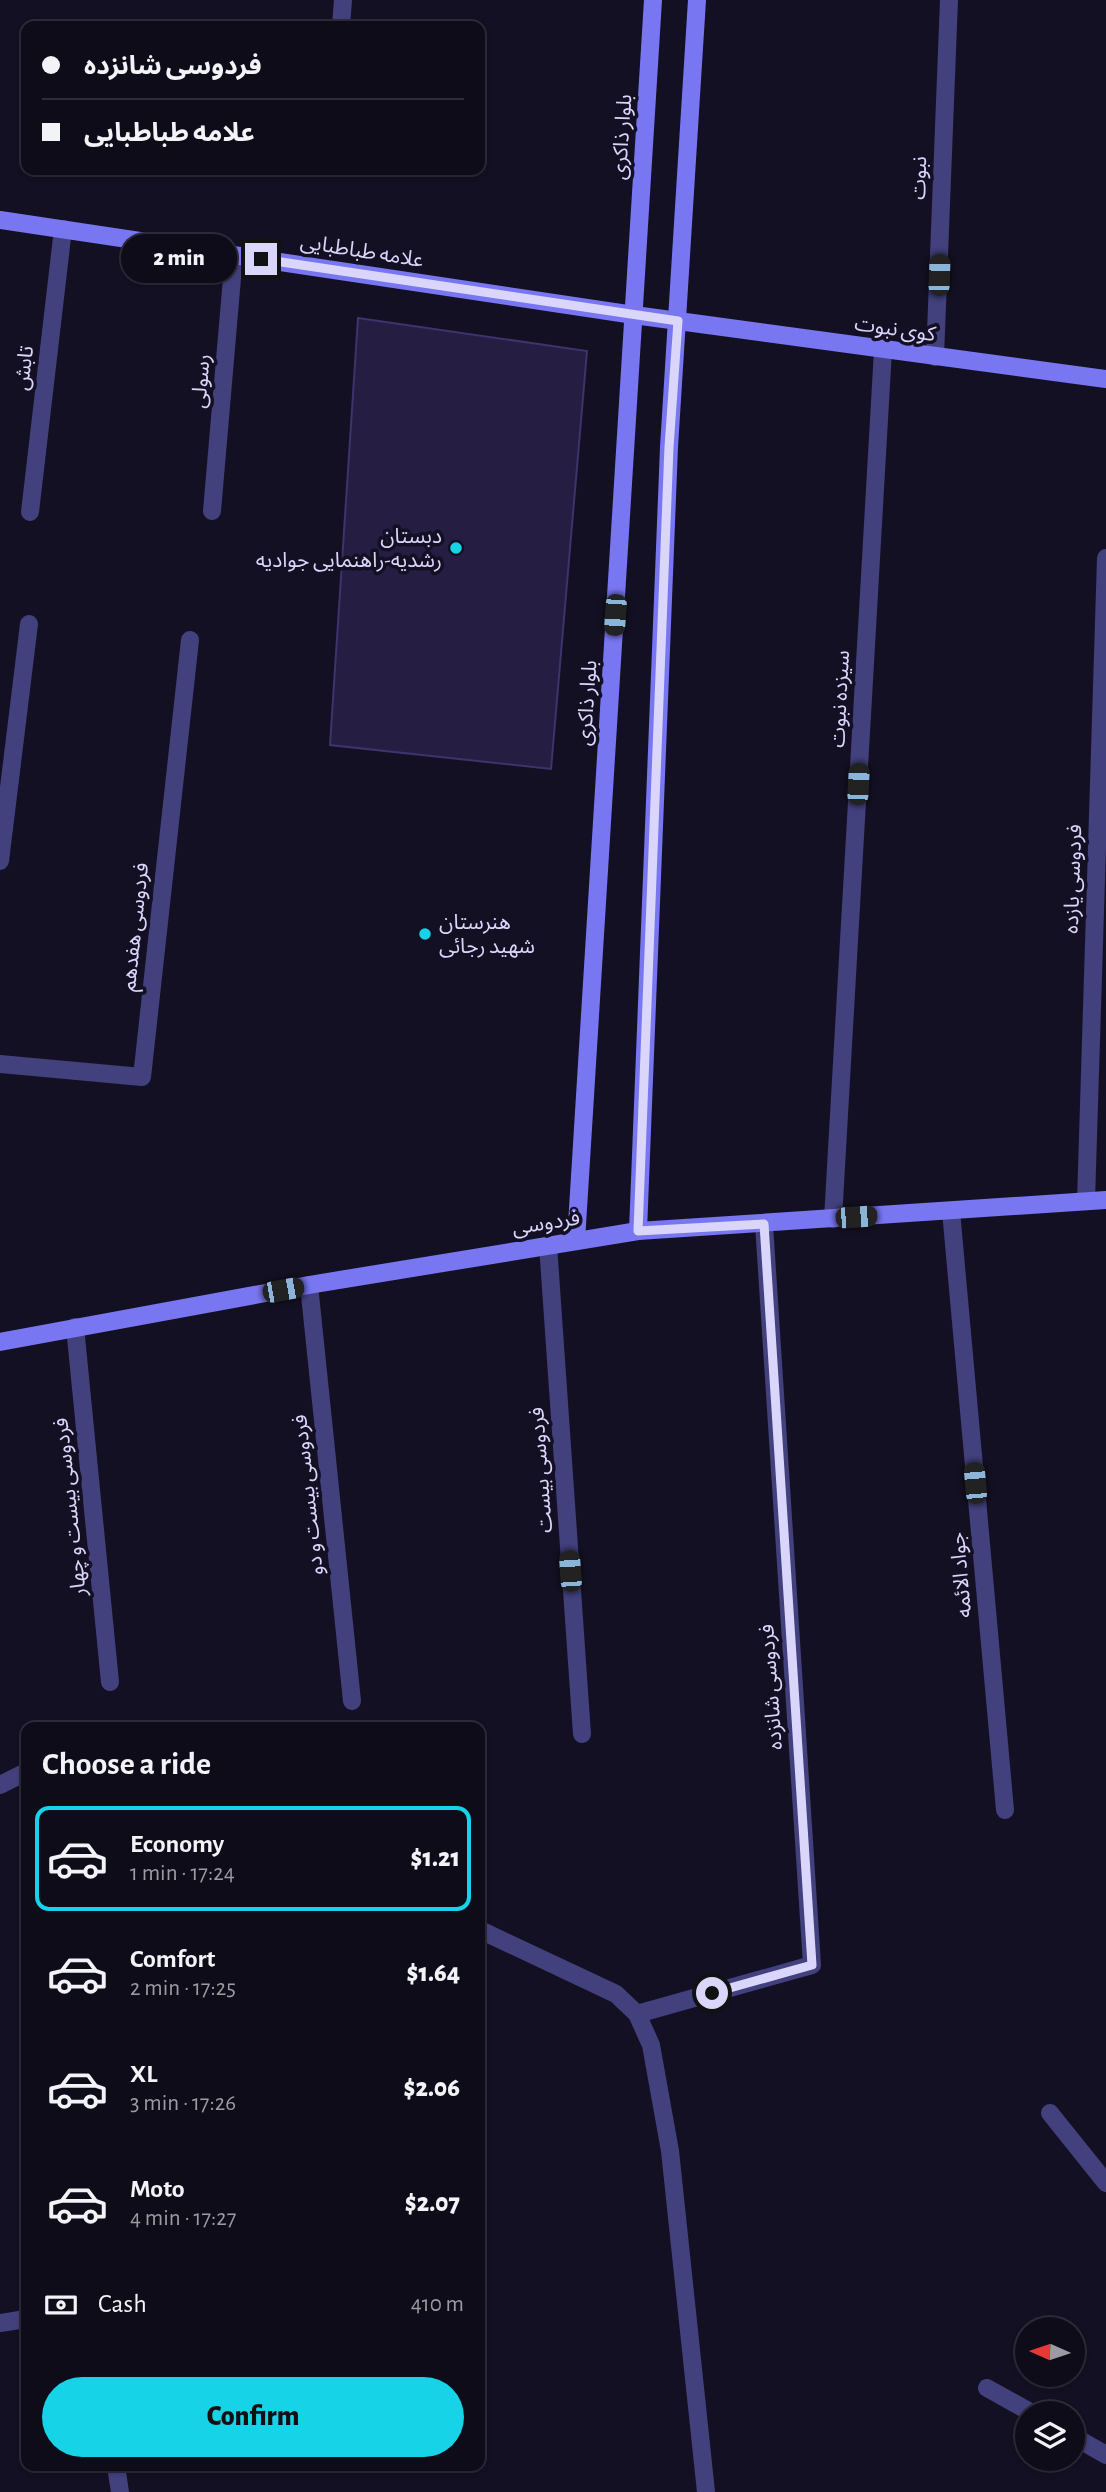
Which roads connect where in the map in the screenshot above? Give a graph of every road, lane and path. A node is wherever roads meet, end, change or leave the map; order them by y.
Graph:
1 (343, 0) edge
2 (653, 0) edge
3 (697, 0) edge
4 (949, 0) edge
5 (341, 21) edge
6 (0, 220) edge
7 (63, 229) junction
8 (234, 255) junction
9 (634, 315) junction
10 (678, 321) junction
11 (883, 350) junction
12 (935, 357) junction
13 (1106, 379) edge
14 (212, 511) dead end
15 (30, 512) dead end
16 (1106, 558) edge
17 (29, 624) dead end
18 (190, 640) dead end
19 (7, 738) edge
20 (0, 861) edge
21 (0, 1064) edge
22 (1106, 1200) edge
23 (1086, 1201) junction
24 (951, 1211) junction
25 (832, 1219) junction
26 (764, 1224) junction
27 (638, 1231) junction
28 (576, 1241) junction
29 (548, 1245) junction
30 (309, 1285) junction
31 (75, 1327) junction
32 (5, 1339) edge
33 (110, 1682) dead end
34 (352, 1701) dead end
35 (582, 1734) dead end
36 (21, 1775) edge
37 (0, 1786) edge
38 (1005, 1810) dead end
39 (485, 1932) edge
40 (637, 2014) junction
41 (1049, 2113) dead end
42 (1106, 2183) edge
43 (21, 2320) edge
44 (0, 2323) edge
45 (988, 2388) dead end
46 (1015, 2403) edge
47 (1085, 2443) edge
48 (1106, 2455) edge
49 (117, 2471) edge
50 (120, 2492) edge
51 (706, 2492) edge

1 - 5 street
2 - 9 street, بلوار ذاکری
3 - 10 street
4 - 12 street, نبوت
6 - 7 street, علامه طباطبایی
7 - 8 street, علامه طباطبایی
7 - 15 street, تابش
8 - 9 street, علامه طباطبایی
8 - 14 street, رسولی
9 - 10 street, علامه طباطبایی
9 - 28 street, بلوار ذاکری
10 - 11 street, کوی نبوت
10 - 27 street
11 - 12 street, کوی نبوت
11 - 25 street, سیزده نبوت
12 - 13 street, کوی نبوت
16 - 23 street, فردوسی یازده
17 - 19 street
18 - 21 street, فردوسی هفدهم
19 - 20 street
22 - 23 street, فردوسی
23 - 24 street, فردوسی
24 - 25 street, فردوسی
24 - 38 street, جواد الائمه
25 - 26 street, فردوسی
26 - 27 street, فردوسی
26 - 40 street, فردوسی شانزده
27 - 28 street, فردوسی
28 - 29 street, فردوسی
29 - 30 street, فردوسی
29 - 35 street, فردوسی بیست
30 - 31 street, فردوسی
30 - 34 street, فردوسی بیست و دو
31 - 32 street, فردوسی
31 - 33 street, فردوسی بیست و چهار
36 - 37 street
39 - 40 street
40 - 51 street
41 - 42 street
43 - 44 street
45 - 46 street
47 - 48 street
49 - 50 street

